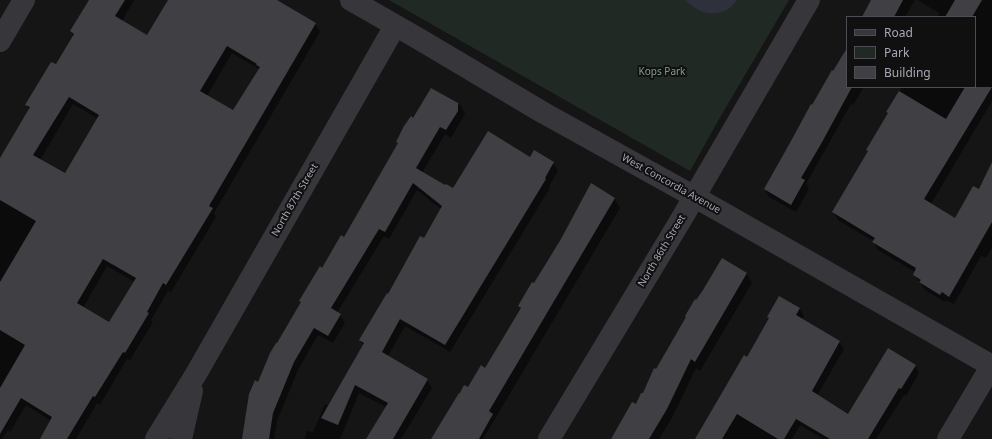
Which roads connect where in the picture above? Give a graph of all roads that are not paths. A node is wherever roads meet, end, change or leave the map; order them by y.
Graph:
1 (24, 0) edge
2 (351, 0) edge
3 (809, 0) edge
4 (395, 26) junction
5 (0, 41) edge
6 (694, 197) junction
7 (992, 366) edge
8 (196, 374) junction
9 (156, 439) edge
10 (181, 439) edge
11 (548, 439) edge
12 (948, 439) edge

1 - 5 street
2 - 4 street, West Concordia Avenue
3 - 6 street, North 86th Street
4 - 6 street, West Concordia Avenue
4 - 8 street, North 87th Street
6 - 7 street, West Concordia Avenue
6 - 11 street, North 86th Street
7 - 12 street
8 - 9 street, North 87th Street
8 - 10 street, North 87th Street

